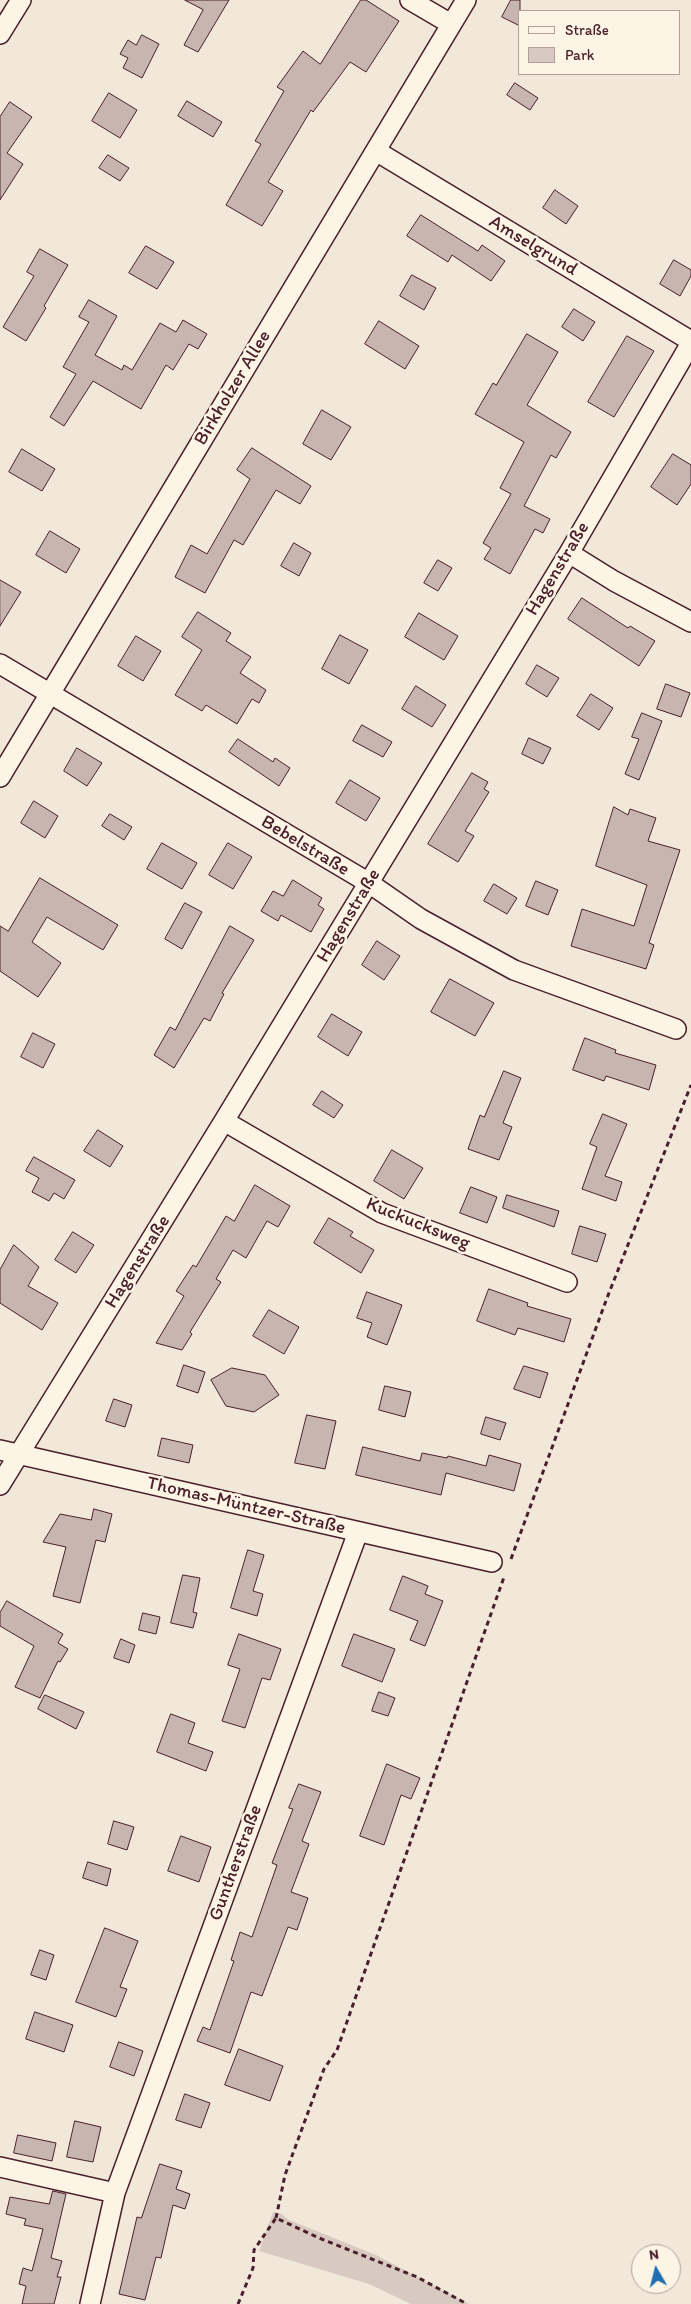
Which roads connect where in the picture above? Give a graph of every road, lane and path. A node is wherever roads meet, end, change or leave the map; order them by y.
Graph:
1 (20, 0) edge
2 (410, 0) edge
3 (466, 0) edge
4 (452, 24) junction
5 (0, 34) edge
6 (376, 151) junction
7 (691, 342) edge
8 (569, 553) junction
9 (691, 622) edge
10 (0, 664) edge
11 (50, 694) junction
12 (0, 777) edge
13 (369, 883) junction
14 (676, 1029) dead end
15 (691, 1085) edge
16 (224, 1121) junction
17 (567, 1282) dead end
18 (0, 1450) edge
19 (19, 1454) junction
20 (0, 1485) edge
21 (358, 1532) junction
22 (502, 1567) junction
23 (0, 2167) edge
24 (115, 2193) junction
25 (276, 2218) junction
26 (90, 2304) edge
27 (238, 2304) edge
28 (467, 2304) edge

1 - 5 street
2 - 4 street
3 - 4 street, Birkholzer Allee
4 - 6 street, Birkholzer Allee
6 - 7 street, Amselgrund
6 - 11 street, Birkholzer Allee
7 - 8 street, Hagenstraße
8 - 9 street
8 - 13 street, Hagenstraße
10 - 11 street, Bebelstraße
11 - 12 street, Birkholzer Allee
11 - 13 street, Bebelstraße
13 - 14 street, Bebelstraße
13 - 16 street, Hagenstraße
15 - 22 path
16 - 17 street, Kuckucksweg
16 - 19 street, Hagenstraße
18 - 19 street, Thomas-Müntzer-Straße
19 - 20 street, Hagenstraße
19 - 21 street, Thomas-Müntzer-Straße
21 - 22 street, Thomas-Müntzer-Straße
21 - 24 street, Guntherstraße
22 - 25 path
23 - 24 street
24 - 26 street, Guntherstraße
25 - 27 path
25 - 28 path

